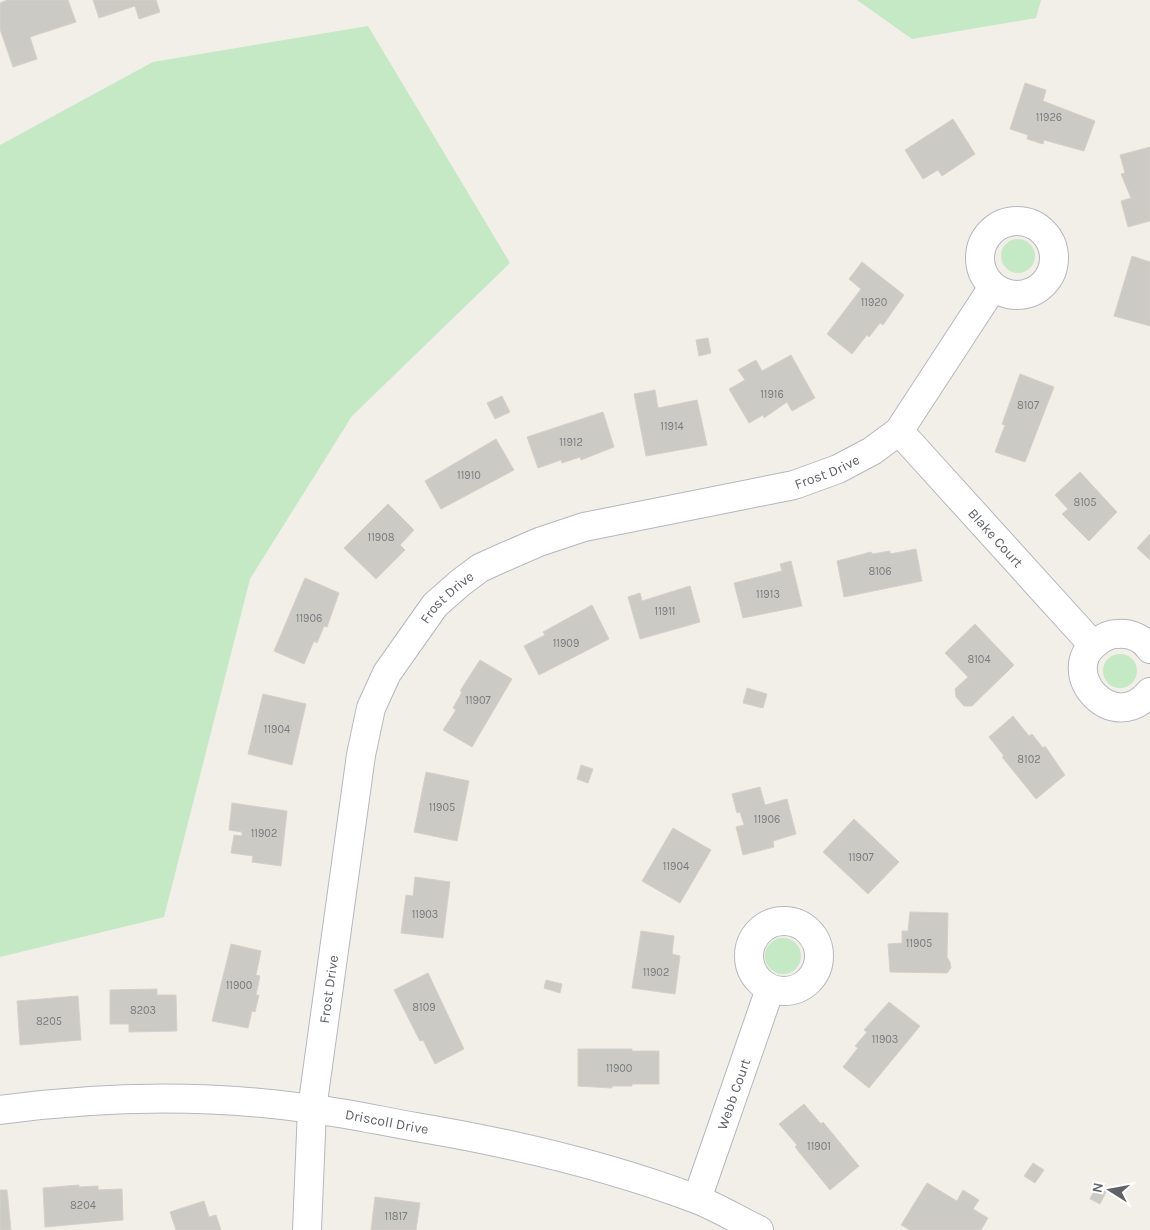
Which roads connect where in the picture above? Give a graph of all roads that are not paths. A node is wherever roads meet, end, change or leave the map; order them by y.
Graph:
1 (993, 286) dead end
2 (899, 431) junction
3 (1092, 645) junction
4 (1150, 649) edge
5 (1150, 692) edge
6 (770, 989) dead end
7 (312, 1108) junction
8 (0, 1110) edge
9 (698, 1199) junction
10 (307, 1230) edge
11 (759, 1230) edge

1 - 2 street, Frost Drive
2 - 3 street, Blake Court
2 - 7 street, Frost Drive
3 - 4 street
3 - 5 street
6 - 9 street, Webb Court
7 - 8 street, Driscoll Drive
7 - 9 street, Driscoll Drive
7 - 10 street, Frost Drive
9 - 11 street, Driscoll Drive

